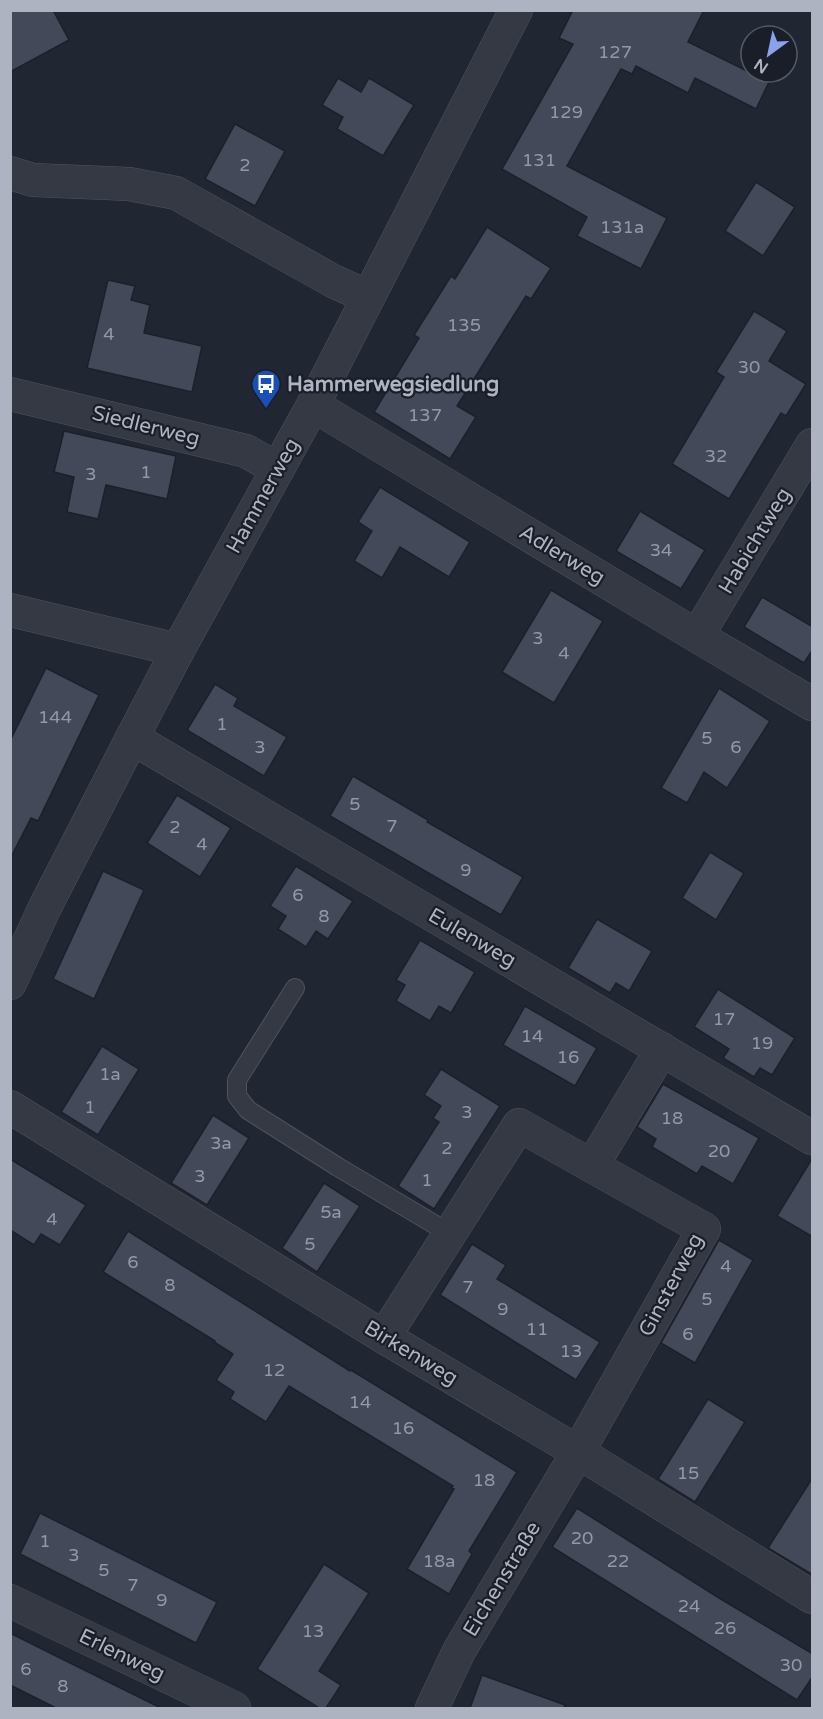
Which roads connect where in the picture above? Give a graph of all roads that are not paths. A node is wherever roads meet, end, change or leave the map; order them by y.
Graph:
1 (516, 10) edge
2 (10, 173) edge
3 (368, 297) junction
4 (10, 394) edge
5 (313, 405) junction
6 (813, 445) edge
7 (278, 469) junction
8 (10, 610) edge
9 (697, 636) junction
10 (178, 650) junction
11 (813, 704) edge
12 (132, 738) junction
13 (10, 983) edge
14 (295, 988) dead end
15 (662, 1048) junction
16 (10, 1107) edge
17 (813, 1138) edge
18 (592, 1166) junction
19 (449, 1233) junction
20 (384, 1337) junction
21 (578, 1452) junction
22 (813, 1597) edge
23 (10, 1601) edge
24 (234, 1708) edge
25 (432, 1708) edge

1 - 3 street, Hammerweg
2 - 3 street
3 - 5 street, Hammerweg
4 - 7 street, Siedlerweg
5 - 7 street, Hammerweg
5 - 9 street, Adlerweg
6 - 9 street, Habichtweg
7 - 10 street, Hammerweg
8 - 10 street
9 - 11 street, Adlerweg
10 - 12 street, Hammerweg
12 - 13 street, Hammerweg
12 - 15 street, Eulenweg
14 - 19 lane
15 - 17 street, Eulenweg
15 - 18 street
16 - 20 street, Birkenweg
18 - 19 street, Ginsterweg
18 - 21 street, Ginsterweg
19 - 20 street, Ginsterweg
20 - 21 street, Birkenweg
21 - 22 street, Birkenweg
21 - 25 street, Eichenstraße
23 - 24 street, Erlenweg

